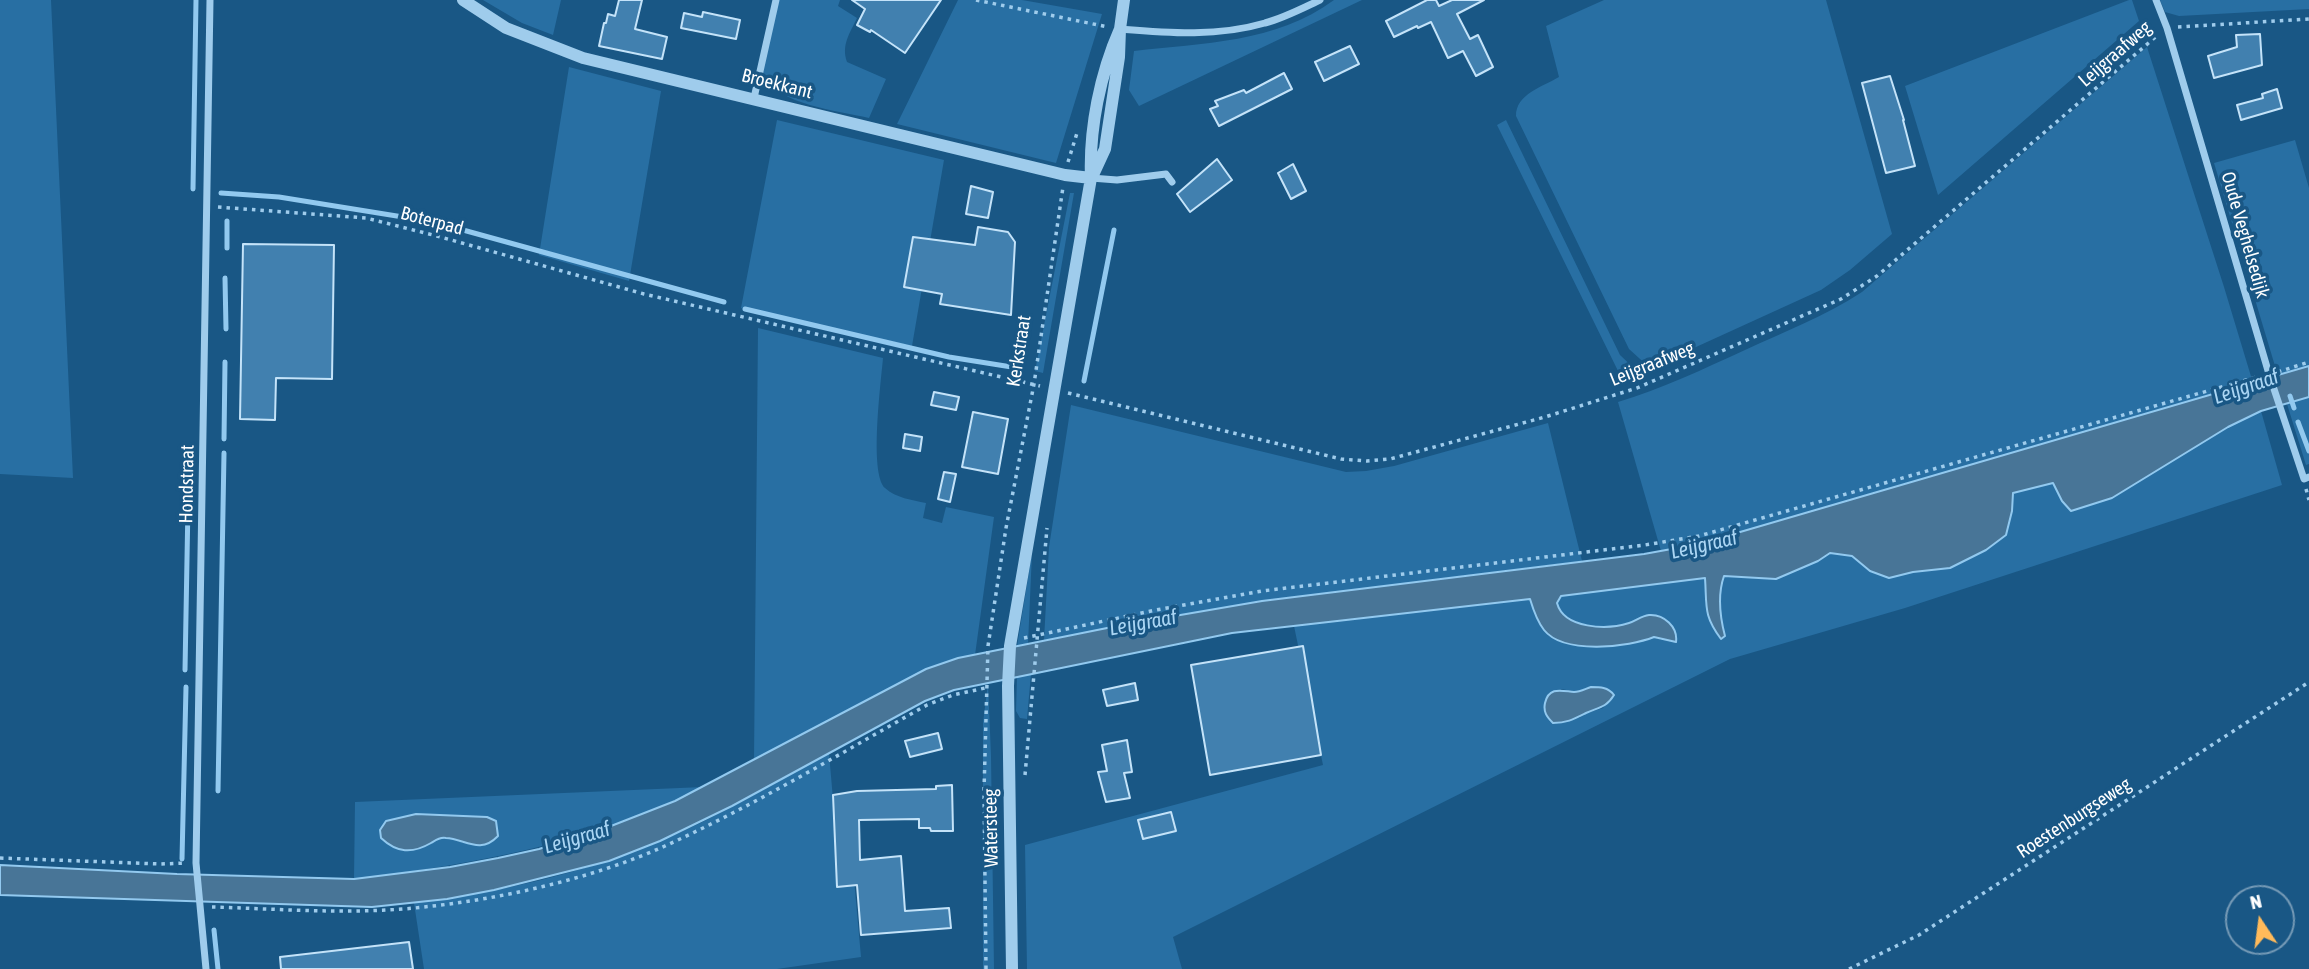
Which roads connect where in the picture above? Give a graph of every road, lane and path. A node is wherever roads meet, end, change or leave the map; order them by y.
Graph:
1 (210, 0) edge
2 (463, 0) edge
3 (776, 0) edge
4 (976, 0) edge
5 (1124, 0) edge
6 (1321, 0) edge
7 (2156, 0) edge
8 (2309, 19) edge
9 (2167, 28) junction
10 (1120, 29) junction
11 (754, 98) junction
12 (1077, 133) dead end
13 (1065, 175) junction
14 (1091, 178) junction
15 (1172, 182) dead end
16 (208, 206) junction
17 (2309, 362) edge
18 (2269, 374) junction
19 (1071, 383) dead end
20 (1034, 384) junction
21 (1055, 390) junction
22 (1070, 393) junction
23 (2306, 478) edge
24 (1047, 520) dead end
25 (1038, 637) junction
26 (1011, 643) junction
27 (988, 646) junction
28 (1035, 679) dead end
29 (2309, 682) edge
30 (985, 688) junction
31 (0, 858) edge
32 (196, 867) junction
33 (200, 907) junction
34 (206, 969) edge
35 (986, 969) edge
36 (1012, 969) edge
37 (1849, 969) edge

1 - 16 street, Hondstraat
2 - 11 street, Broekkant
3 - 11 street
4 - 10 path
5 - 10 street
6 - 10 street
7 - 9 street, Oude Veghelsedijk
8 - 9 path
9 - 18 street, Oude Veghelsedijk
9 - 22 path, Leijgraafweg
10 - 14 street
11 - 13 street, Broekkant
12 - 13 path, Kerkstraat
13 - 14 street, Broekkant
13 - 20 path, Kerkstraat
14 - 15 street
14 - 21 street
16 - 20 path, Boterpad
16 - 32 street, Hondstraat
17 - 18 path
18 - 23 street, Oude Veghelsedijk
18 - 25 path
19 - 22 path
20 - 21 path, Leijgraafweg
20 - 27 path, Kerkstraat
21 - 22 path, Leijgraafweg
21 - 26 street
24 - 25 path
25 - 26 path
25 - 28 path
26 - 27 path
26 - 36 street, Watersteeg
27 - 30 path, Kerkstraat
29 - 37 path, Roestenburgseweg
30 - 33 path
30 - 35 path, Watersteeg
31 - 32 path
32 - 33 street, Hondstraat
33 - 34 street, Hondstraat

